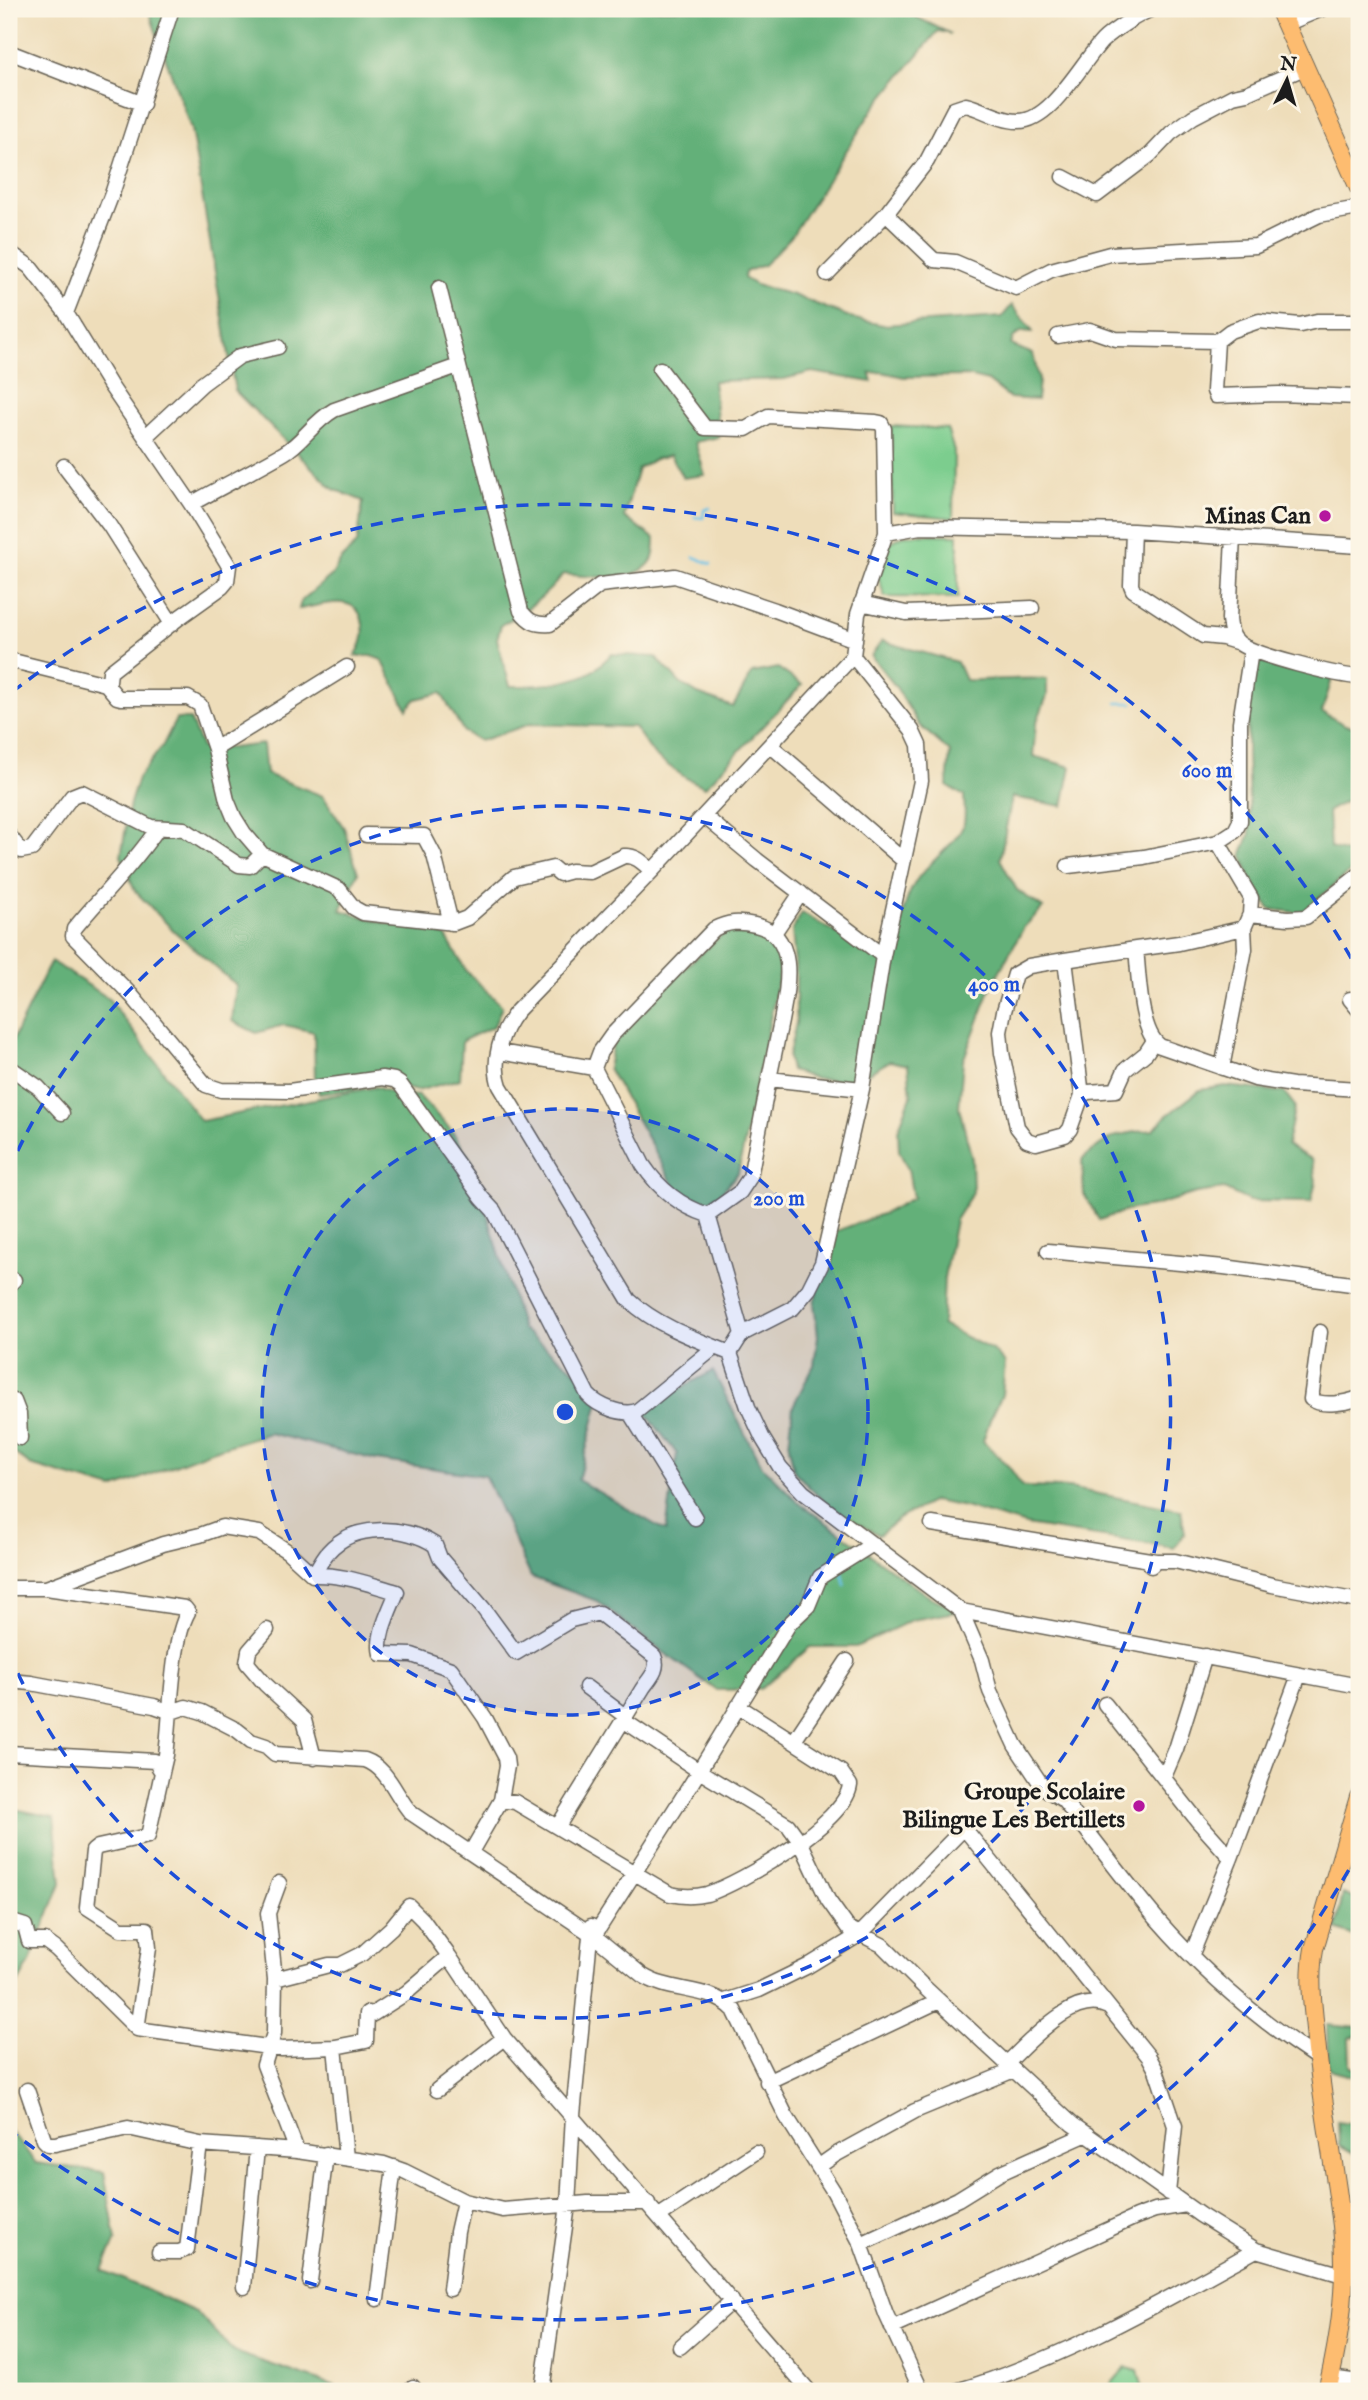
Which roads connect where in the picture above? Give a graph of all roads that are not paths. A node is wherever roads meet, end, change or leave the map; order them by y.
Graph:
1 (172, 9) edge
2 (1153, 9) edge
3 (1322, 9) edge
4 (1282, 17) edge
5 (9, 52) edge
6 (1304, 68) junction
7 (143, 104) junction
8 (1063, 177) dead end
9 (1359, 188) edge
10 (1359, 208) edge
11 (886, 214) junction
12 (9, 252) edge
13 (827, 274) dead end
14 (439, 288) dead end
15 (65, 313) junction
16 (1359, 321) edge
17 (1058, 336) dead end
18 (1217, 341) junction
19 (278, 347) dead end
20 (458, 366) junction
21 (660, 369) dead end
22 (1359, 397) edge
23 (145, 437) junction
24 (64, 466) dead end
25 (191, 504) junction
26 (1133, 531) junction
27 (886, 533) junction
28 (1233, 537) junction
29 (1359, 546) edge
30 (862, 603) junction
31 (1032, 608) dead end
32 (172, 624) junction
33 (855, 640) junction
34 (1236, 642) junction
35 (1251, 651) junction
36 (853, 656) junction
37 (9, 660) edge
38 (347, 667) dead end
39 (1359, 677) edge
40 (106, 684) junction
41 (770, 745) junction
42 (215, 748) junction
43 (704, 816) junction
44 (158, 828) junction
45 (9, 835) edge
46 (366, 835) dead end
47 (1218, 842) junction
48 (262, 854) junction
49 (903, 860) junction
50 (1068, 866) dead end
51 (652, 871) junction
52 (1359, 875) edge
53 (801, 893) junction
54 (1250, 914) junction
55 (451, 923) junction
56 (1244, 929) junction
57 (774, 933) junction
58 (1136, 949) junction
59 (883, 956) junction
60 (1065, 960) junction
61 (1154, 1041) junction
62 (499, 1052) junction
63 (9, 1067) edge
64 (594, 1068) junction
65 (1222, 1068) junction
66 (769, 1079) junction
67 (1359, 1088) edge
68 (862, 1089) junction
69 (1082, 1095) junction
70 (62, 1113) dead end
71 (708, 1215) junction
72 (1048, 1251) dead end
73 (1359, 1285) edge
74 (1320, 1332) dead end
75 (741, 1334) junction
76 (715, 1347) junction
77 (730, 1353) junction
78 (1359, 1398) edge
79 (9, 1400) edge
80 (630, 1413) junction
81 (20, 1438) dead end
82 (695, 1518) dead end
83 (932, 1524) dead end
84 (873, 1544) junction
85 (313, 1575) junction
86 (9, 1588) edge
87 (46, 1588) junction
88 (1359, 1601) edge
89 (961, 1611) junction
90 (267, 1630) dead end
91 (1205, 1656) junction
92 (847, 1661) dead end
93 (1299, 1675) junction
94 (9, 1681) edge
95 (1359, 1686) edge
96 (586, 1687) dead end
97 (1105, 1704) dead end
98 (738, 1706) junction
99 (172, 1712) junction
100 (624, 1718) junction
101 (794, 1741) junction
102 (9, 1753) edge
103 (314, 1758) junction
104 (163, 1768) junction
105 (699, 1771) junction
106 (1164, 1777) junction
107 (1359, 1797) edge
108 (501, 1800) junction
109 (558, 1826) junction
110 (801, 1843) junction
111 (471, 1852) junction
112 (1231, 1858) junction
113 (632, 1874) junction
114 (279, 1884) dead end
115 (9, 1921) edge
116 (592, 1931) junction
117 (859, 1935) junction
118 (449, 1956) junction
119 (1191, 1956) junction
120 (275, 1979) junction
121 (725, 2001) junction
122 (939, 2001) junction
123 (1109, 2008) junction
124 (137, 2029) junction
125 (504, 2038) junction
126 (270, 2047) junction
127 (335, 2047) junction
128 (1317, 2058) junction
129 (1010, 2067) junction
130 (767, 2082) junction
131 (27, 2090) dead end
132 (437, 2090) dead end
133 (573, 2116) junction
134 (1087, 2134) junction
135 (200, 2144) junction
136 (257, 2148) junction
137 (297, 2151) junction
138 (756, 2152) dead end
139 (326, 2154) junction
140 (346, 2158) junction
141 (818, 2166) junction
142 (394, 2167) junction
143 (1168, 2193) junction
144 (464, 2201) junction
145 (648, 2203) junction
146 (568, 2205) junction
147 (1186, 2205) junction
148 (659, 2217) junction
149 (1351, 2230) edge
150 (861, 2244) junction
151 (1256, 2250) junction
152 (159, 2252) dead end
153 (1343, 2274) junction
154 (310, 2281) dead end
155 (244, 2287) dead end
156 (450, 2289) dead end
157 (377, 2300) dead end
158 (732, 2301) junction
159 (892, 2328) junction
160 (680, 2347) dead end
161 (1359, 2382) edge
162 (1329, 2385) edge
163 (919, 2390) edge
164 (542, 2391) edge
165 (809, 2391) edge
166 (956, 2391) edge

1 - 7 street
2 - 11 street
3 - 4 street
4 - 6 main road
5 - 7 street
6 - 8 street
6 - 9 main road
7 - 15 street
10 - 11 street
11 - 13 street
12 - 15 street
14 - 20 street
15 - 23 street
16 - 18 street
17 - 18 street
18 - 22 street
19 - 23 street
20 - 25 street
20 - 33 street
21 - 27 street
23 - 25 street
24 - 32 street
25 - 32 street
26 - 27 street
26 - 28 street
26 - 34 street
27 - 30 street
28 - 29 street
28 - 34 street
30 - 31 street
30 - 33 street
32 - 40 street
33 - 36 street
34 - 35 street
35 - 39 street
35 - 47 street
36 - 41 street
36 - 49 street
37 - 40 street
38 - 42 street
40 - 42 street
41 - 43 street
41 - 49 street
42 - 48 street
43 - 51 street
43 - 53 street
44 - 45 street
44 - 48 street
44 - 80 street
46 - 55 street
47 - 50 street
47 - 54 street
48 - 55 street
49 - 59 street
51 - 55 street
51 - 62 street
52 - 54 street
53 - 57 street
53 - 59 street
54 - 56 street
56 - 58 street
56 - 65 street
57 - 64 street
57 - 66 street
58 - 60 street
58 - 61 street
59 - 68 street
60 - 69 street
60 - 69 street
61 - 65 street
61 - 69 street
62 - 64 street
62 - 76 street
63 - 70 street
64 - 71 street
65 - 67 street
66 - 68 street
66 - 71 street
68 - 75 street
71 - 75 street
72 - 73 street
74 - 78 street
75 - 77 street
76 - 77 street
76 - 80 street
77 - 84 street
79 - 81 street
80 - 82 street
83 - 88 street
84 - 89 street
84 - 98 street
85 - 87 street
85 - 100 street
85 - 108 street
86 - 87 street
87 - 99 street
89 - 91 street
89 - 119 street
90 - 103 street
91 - 93 street
91 - 106 street
92 - 101 street
93 - 95 street
93 - 112 street
94 - 99 street
96 - 100 street
97 - 106 street
98 - 101 street
98 - 105 street
99 - 103 street
99 - 104 street
100 - 105 street
100 - 109 street
101 - 110 street
102 - 104 street
103 - 111 street
104 - 124 street
105 - 110 street
105 - 113 street
106 - 112 street
107 - 128 main road
108 - 109 street
108 - 111 street
109 - 113 street
110 - 113 street
110 - 117 street
111 - 116 street
112 - 119 street
113 - 116 street
114 - 120 street
115 - 124 street
116 - 121 street
116 - 133 street
117 - 121 street
117 - 122 street
117 - 123 street
118 - 120 street
118 - 125 street
118 - 127 street
119 - 128 street
120 - 126 street
121 - 130 street
122 - 129 street
122 - 130 street
123 - 129 street
123 - 143 street
124 - 126 street
125 - 132 street
125 - 133 street
126 - 127 street
126 - 137 street
127 - 140 street
128 - 149 main road
129 - 134 street
129 - 141 street
130 - 141 street
131 - 135 street
133 - 145 street
133 - 146 street
134 - 143 street
134 - 150 street
135 - 136 street
135 - 152 street
136 - 137 street
136 - 155 street
137 - 139 street
138 - 148 street
139 - 140 street
139 - 154 street
140 - 142 street
141 - 150 street
142 - 144 street
142 - 157 street
143 - 147 street
144 - 146 street
144 - 156 street
145 - 146 street
145 - 148 street
146 - 164 street
147 - 151 street
147 - 159 street
148 - 158 street
149 - 153 main road
150 - 159 street
151 - 153 street
151 - 166 street
153 - 162 main road
158 - 160 street
158 - 165 street
159 - 163 street
161 - 162 street

